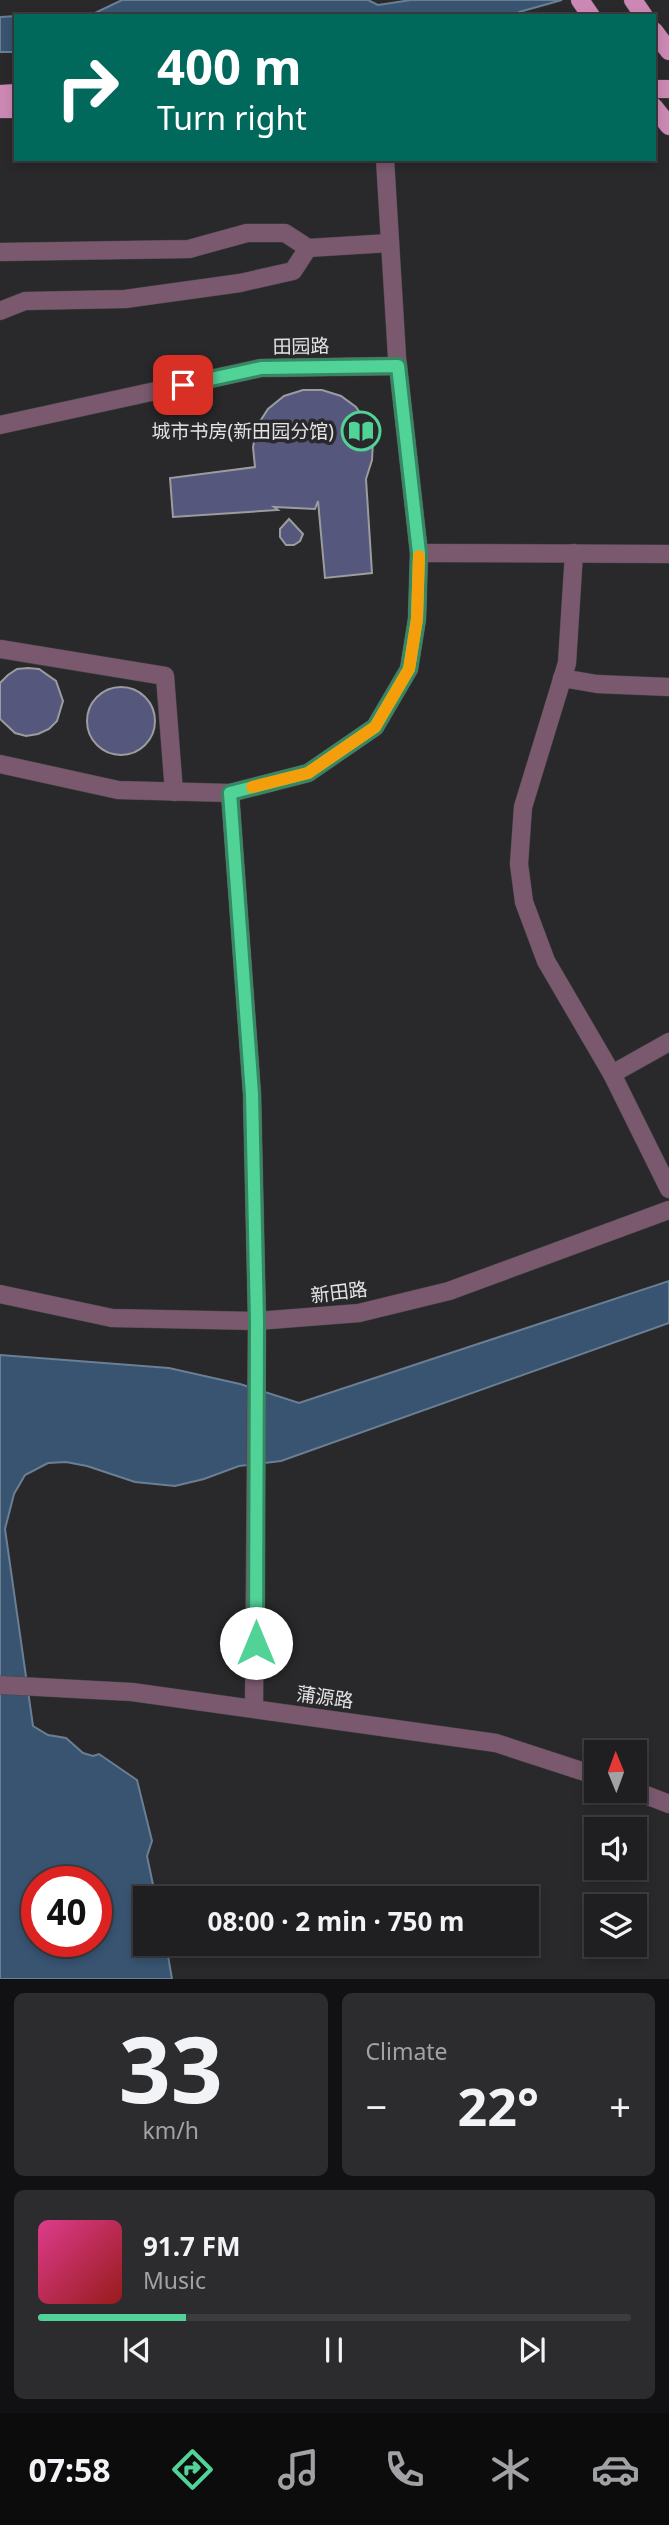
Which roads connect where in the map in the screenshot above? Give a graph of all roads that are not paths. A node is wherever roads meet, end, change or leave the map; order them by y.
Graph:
1 (656, 110) edge
2 (669, 126) edge
3 (385, 161) edge
4 (390, 243) junction
5 (308, 248) junction
6 (0, 252) edge
7 (0, 311) edge
8 (398, 366) junction
9 (0, 425) edge
10 (419, 553) junction
11 (574, 553) junction
12 (669, 554) edge
13 (0, 649) edge
14 (562, 678) junction
15 (669, 687) edge
16 (0, 764) edge
17 (174, 792) junction
18 (230, 793) junction
19 (669, 1042) edge
20 (612, 1074) junction
21 (669, 1189) edge
22 (669, 1210) edge
23 (0, 1294) edge
24 (257, 1321) junction
25 (0, 1685) edge
26 (254, 1708) junction
27 (584, 1772) edge
28 (648, 1796) edge
29 (669, 1804) edge

1 - 2 main road
3 - 4 street
4 - 5 street
4 - 8 street
5 - 6 street
5 - 7 street
8 - 9 street, 田园路
8 - 10 street
10 - 11 street
10 - 18 street
11 - 12 street
11 - 14 street
13 - 17 street
14 - 15 street
14 - 20 street
16 - 17 street
17 - 18 street
18 - 24 street
19 - 20 street
20 - 21 street
22 - 24 street, 新田路
23 - 24 street, 新田路
24 - 26 street
25 - 26 street, 蒲源路
26 - 27 street, 蒲源路
28 - 29 street

